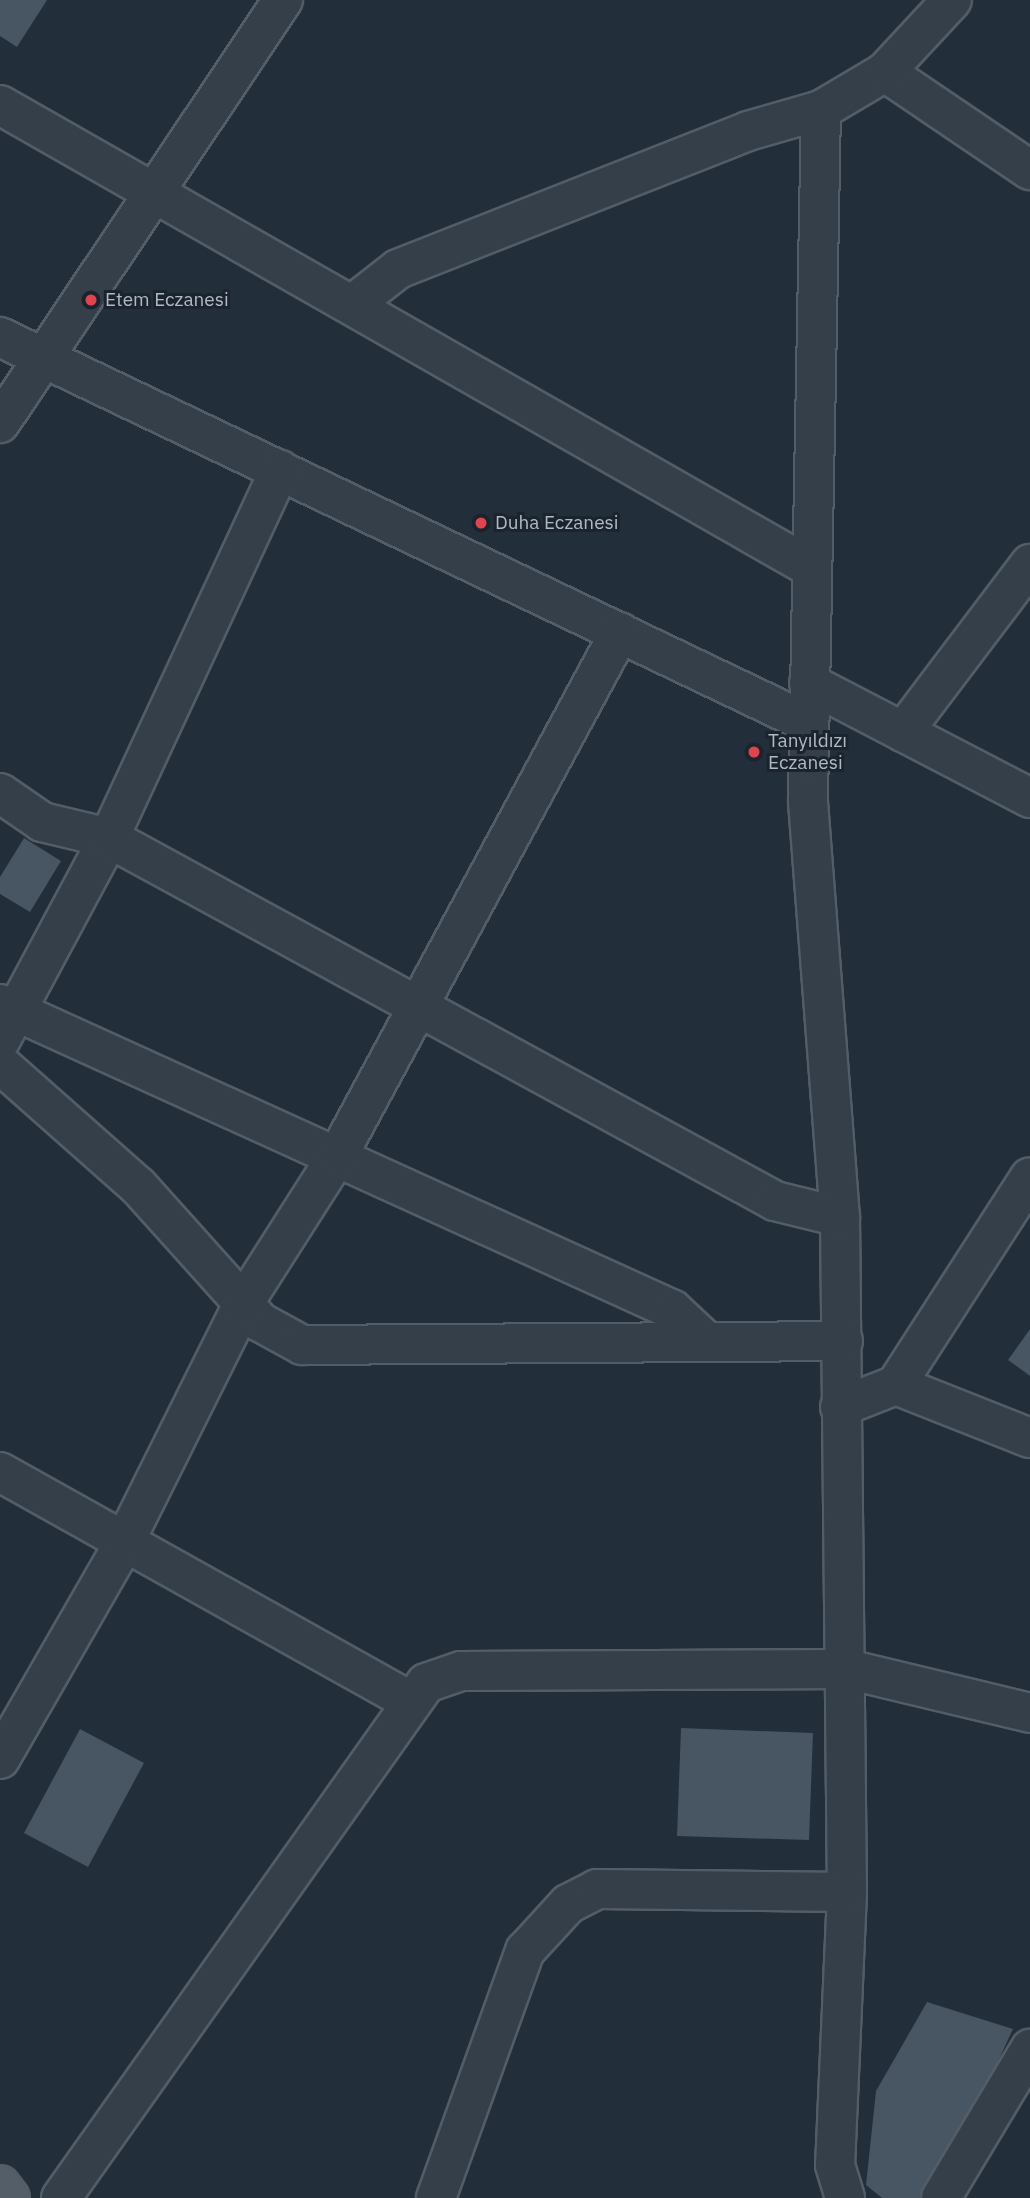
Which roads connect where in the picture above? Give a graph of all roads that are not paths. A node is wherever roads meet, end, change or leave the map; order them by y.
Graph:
1 (283, 0) edge
2 (951, 0) edge
3 (886, 72) junction
4 (0, 105) edge
5 (821, 110) junction
6 (1030, 170) edge
7 (157, 190) junction
8 (352, 305) junction
9 (0, 337) edge
10 (47, 358) junction
11 (0, 423) edge
12 (280, 470) junction
13 (1030, 564) edge
14 (810, 567) junction
15 (620, 632) junction
16 (809, 682) junction
17 (808, 723) junction
18 (903, 732) junction
19 (0, 793) edge
20 (1030, 798) edge
21 (109, 838) junction
22 (416, 1005) junction
23 (5, 1019) edge
24 (0, 1065) edge
25 (338, 1155) junction
26 (1030, 1177) edge
27 (840, 1217) junction
28 (243, 1304) junction
29 (706, 1341) junction
30 (843, 1341) junction
31 (896, 1385) junction
32 (840, 1407) junction
33 (1030, 1438) edge
34 (0, 1472) edge
35 (124, 1543) junction
36 (847, 1670) junction
37 (408, 1700) junction
38 (1030, 1713) edge
39 (6, 1737) edge
40 (847, 1892) junction
41 (1030, 2049) edge
42 (0, 2185) edge
43 (10, 2198) edge
44 (61, 2198) edge
45 (436, 2198) edge
46 (845, 2198) edge
47 (941, 2198) edge

1 - 7 street
2 - 3 street
3 - 5 street
3 - 6 street
4 - 7 street
5 - 8 street
5 - 14 street
7 - 8 street
7 - 10 street
8 - 14 street
9 - 10 street
10 - 11 street
10 - 12 street
12 - 15 street
12 - 21 street
13 - 18 street
14 - 16 street
15 - 17 street
15 - 22 street
16 - 17 street
16 - 18 street
17 - 27 street
18 - 20 street
19 - 21 street
21 - 22 street
21 - 23 street
22 - 25 street
22 - 27 street
23 - 25 street
24 - 28 street
25 - 28 street
25 - 29 street
26 - 31 street
27 - 30 street
28 - 29 street
28 - 35 street
29 - 30 street
30 - 32 street
31 - 32 street
31 - 33 street
32 - 36 street
34 - 35 street
35 - 37 street
35 - 39 street
36 - 37 street
36 - 38 street
36 - 40 street
37 - 44 street
40 - 45 street
40 - 46 street
41 - 47 street
42 - 43 main road

